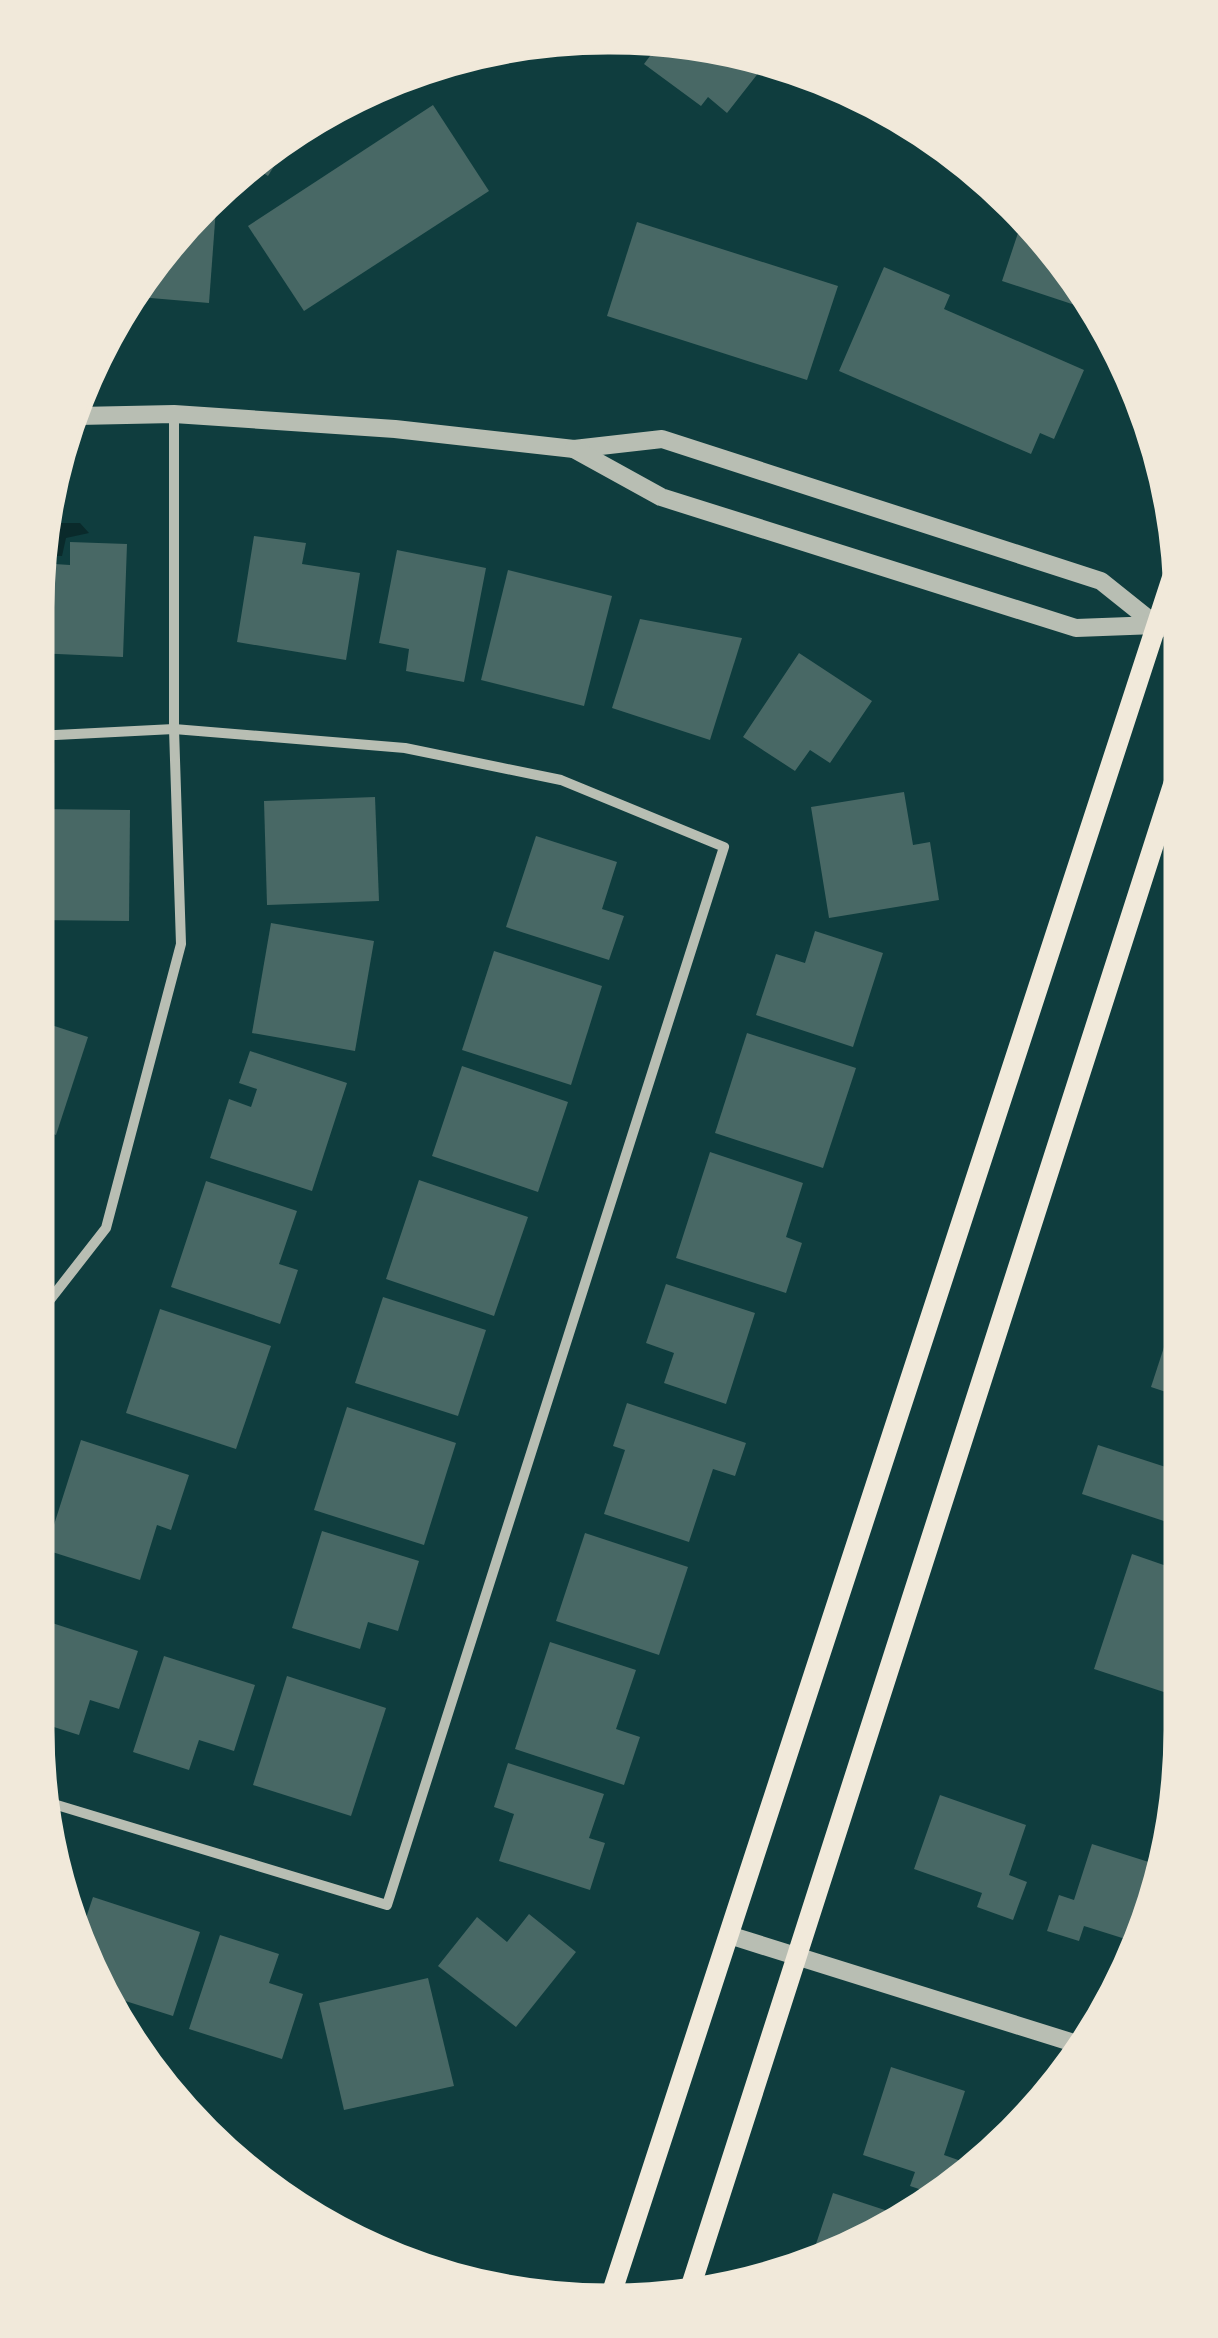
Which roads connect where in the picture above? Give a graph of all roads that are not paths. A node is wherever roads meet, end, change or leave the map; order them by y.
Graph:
1 (174, 414) junction
2 (87, 416) edge
3 (574, 449) junction
4 (1165, 597) edge
5 (1156, 625) junction
6 (1166, 628) edge
7 (174, 730) junction
8 (52, 735) edge
9 (1166, 807) edge
10 (52, 1298) edge
11 (58, 1805) edge
12 (729, 1935) junction
13 (794, 1954) junction
14 (1069, 2042) edge
15 (693, 2279) edge
16 (614, 2286) edge

1 - 2 street
1 - 3 street
1 - 7 street
3 - 5 street
3 - 5 street
4 - 5 main road
5 - 6 street
5 - 12 main road
7 - 8 street
7 - 10 street
7 - 11 street
9 - 13 main road
12 - 13 street
12 - 16 main road
13 - 14 street
13 - 15 main road

